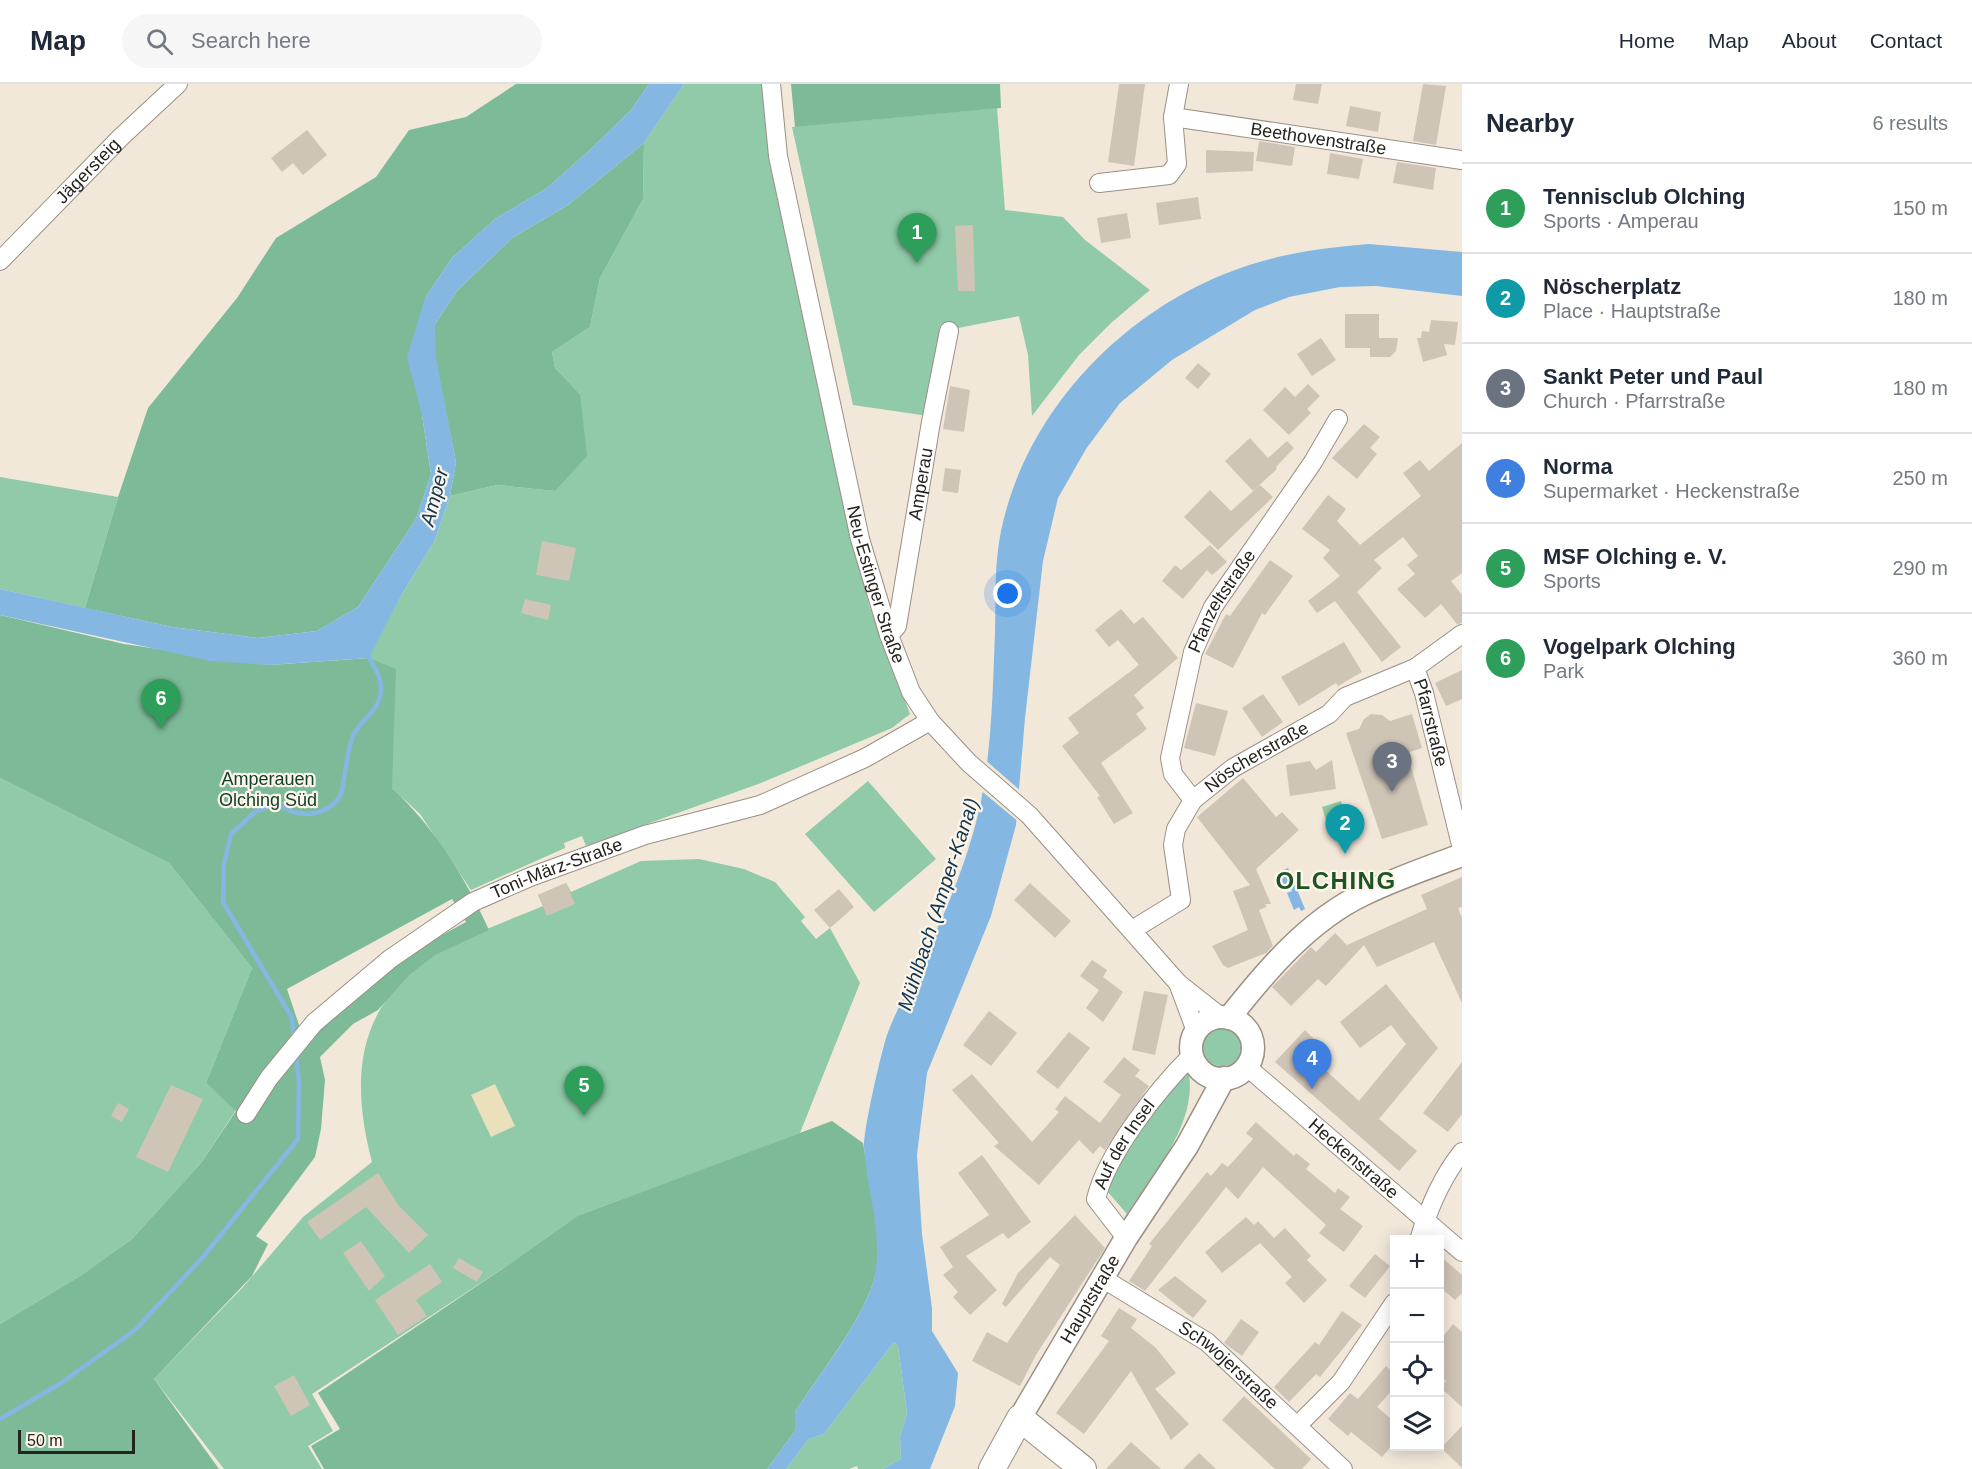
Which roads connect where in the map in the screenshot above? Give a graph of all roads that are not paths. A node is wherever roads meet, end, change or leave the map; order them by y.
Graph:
1 (178, 84) edge
2 (771, 84) edge
3 (1179, 84) edge
4 (1173, 117) junction
5 (1462, 160) edge
6 (1099, 183) dead end
7 (0, 261) edge
8 (949, 331) dead end
9 (1338, 419) dead end
10 (1462, 634) edge
11 (889, 635) junction
12 (1415, 668) junction
13 (930, 721) junction
14 (1193, 800) junction
15 (1462, 849) edge
16 (1462, 855) edge
17 (1132, 930) junction
18 (1178, 983) junction
19 (1232, 1021) junction
20 (1196, 1030) junction
21 (1196, 1061) junction
22 (1246, 1066) junction
23 (1224, 1078) junction
24 (246, 1114) dead end
25 (1194, 1132) junction
26 (1462, 1152) edge
27 (1425, 1220) junction
28 (1420, 1235) edge
29 (1126, 1238) junction
30 (1462, 1252) edge
31 (1102, 1278) junction
32 (1390, 1310) edge
33 (1020, 1418) junction
34 (1298, 1425) junction
35 (992, 1469) edge
36 (1083, 1469) edge
37 (1343, 1469) edge

1 - 7 street, Jägersteig
2 - 11 street, Neu-Estinger Straße
3 - 4 street
4 - 5 street, Beethovenstraße
4 - 6 street
8 - 11 street, Amperau
9 - 14 street, Pfanzeltstraße
10 - 12 street, Nöscherstraße
11 - 13 street, Neu-Estinger Straße
12 - 14 street, Nöscherstraße
12 - 15 street, Pfarrstraße
13 - 17 street, Neu-Estinger Straße
13 - 24 street, Toni-März-Straße
14 - 17 street, Nöscherstraße
16 - 19 street
17 - 18 street, Neu-Estinger Straße
18 - 19 street, Neu-Estinger Straße
18 - 20 street, Neu-Estinger Straße
19 - 20 street
19 - 22 street
20 - 21 street
21 - 23 street
21 - 25 street, Hauptstraße
21 - 29 street, Auf der Insel
22 - 23 street
22 - 27 street, Heckenstraße
23 - 25 street, Hauptstraße
25 - 29 street, Hauptstraße
26 - 27 street
27 - 28 street
27 - 30 street, Heckenstraße
29 - 31 street, Hauptstraße
31 - 33 street, Hauptstraße
31 - 34 street, Schwojerstraße
32 - 34 street
33 - 35 main road, Hauptstraße
33 - 36 main road
34 - 37 street, Schwojerstraße

